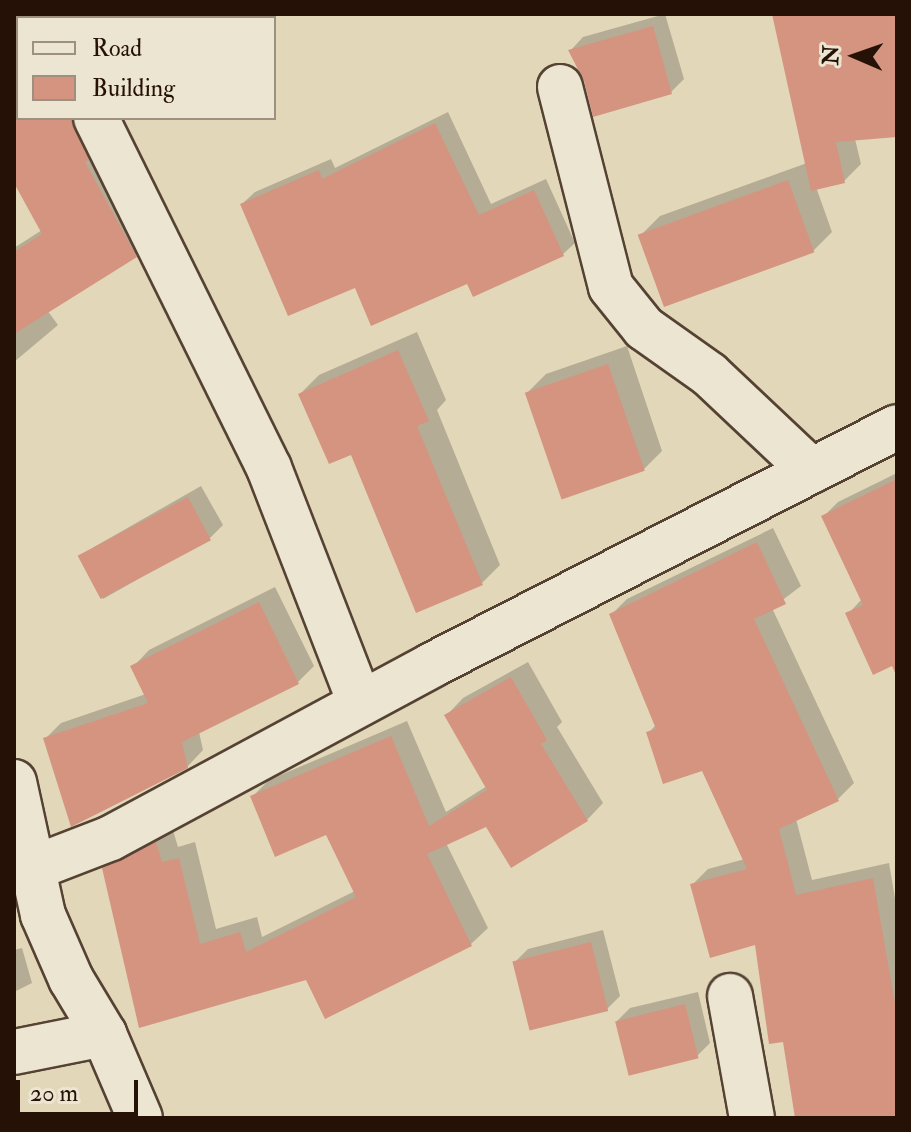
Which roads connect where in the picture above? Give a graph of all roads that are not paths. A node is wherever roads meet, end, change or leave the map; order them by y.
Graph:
1 (560, 87) dead end
2 (97, 120) edge
3 (897, 427) edge
4 (812, 471) junction
5 (360, 703) junction
6 (14, 782) edge
7 (31, 869) junction
8 (730, 996) dead end
9 (104, 1034) junction
10 (14, 1052) edge
11 (140, 1118) edge
12 (752, 1118) edge

1 - 4 street
2 - 5 street
3 - 4 street
4 - 5 street
5 - 7 street
6 - 7 street
7 - 9 street
8 - 12 street
9 - 10 street
9 - 11 street

